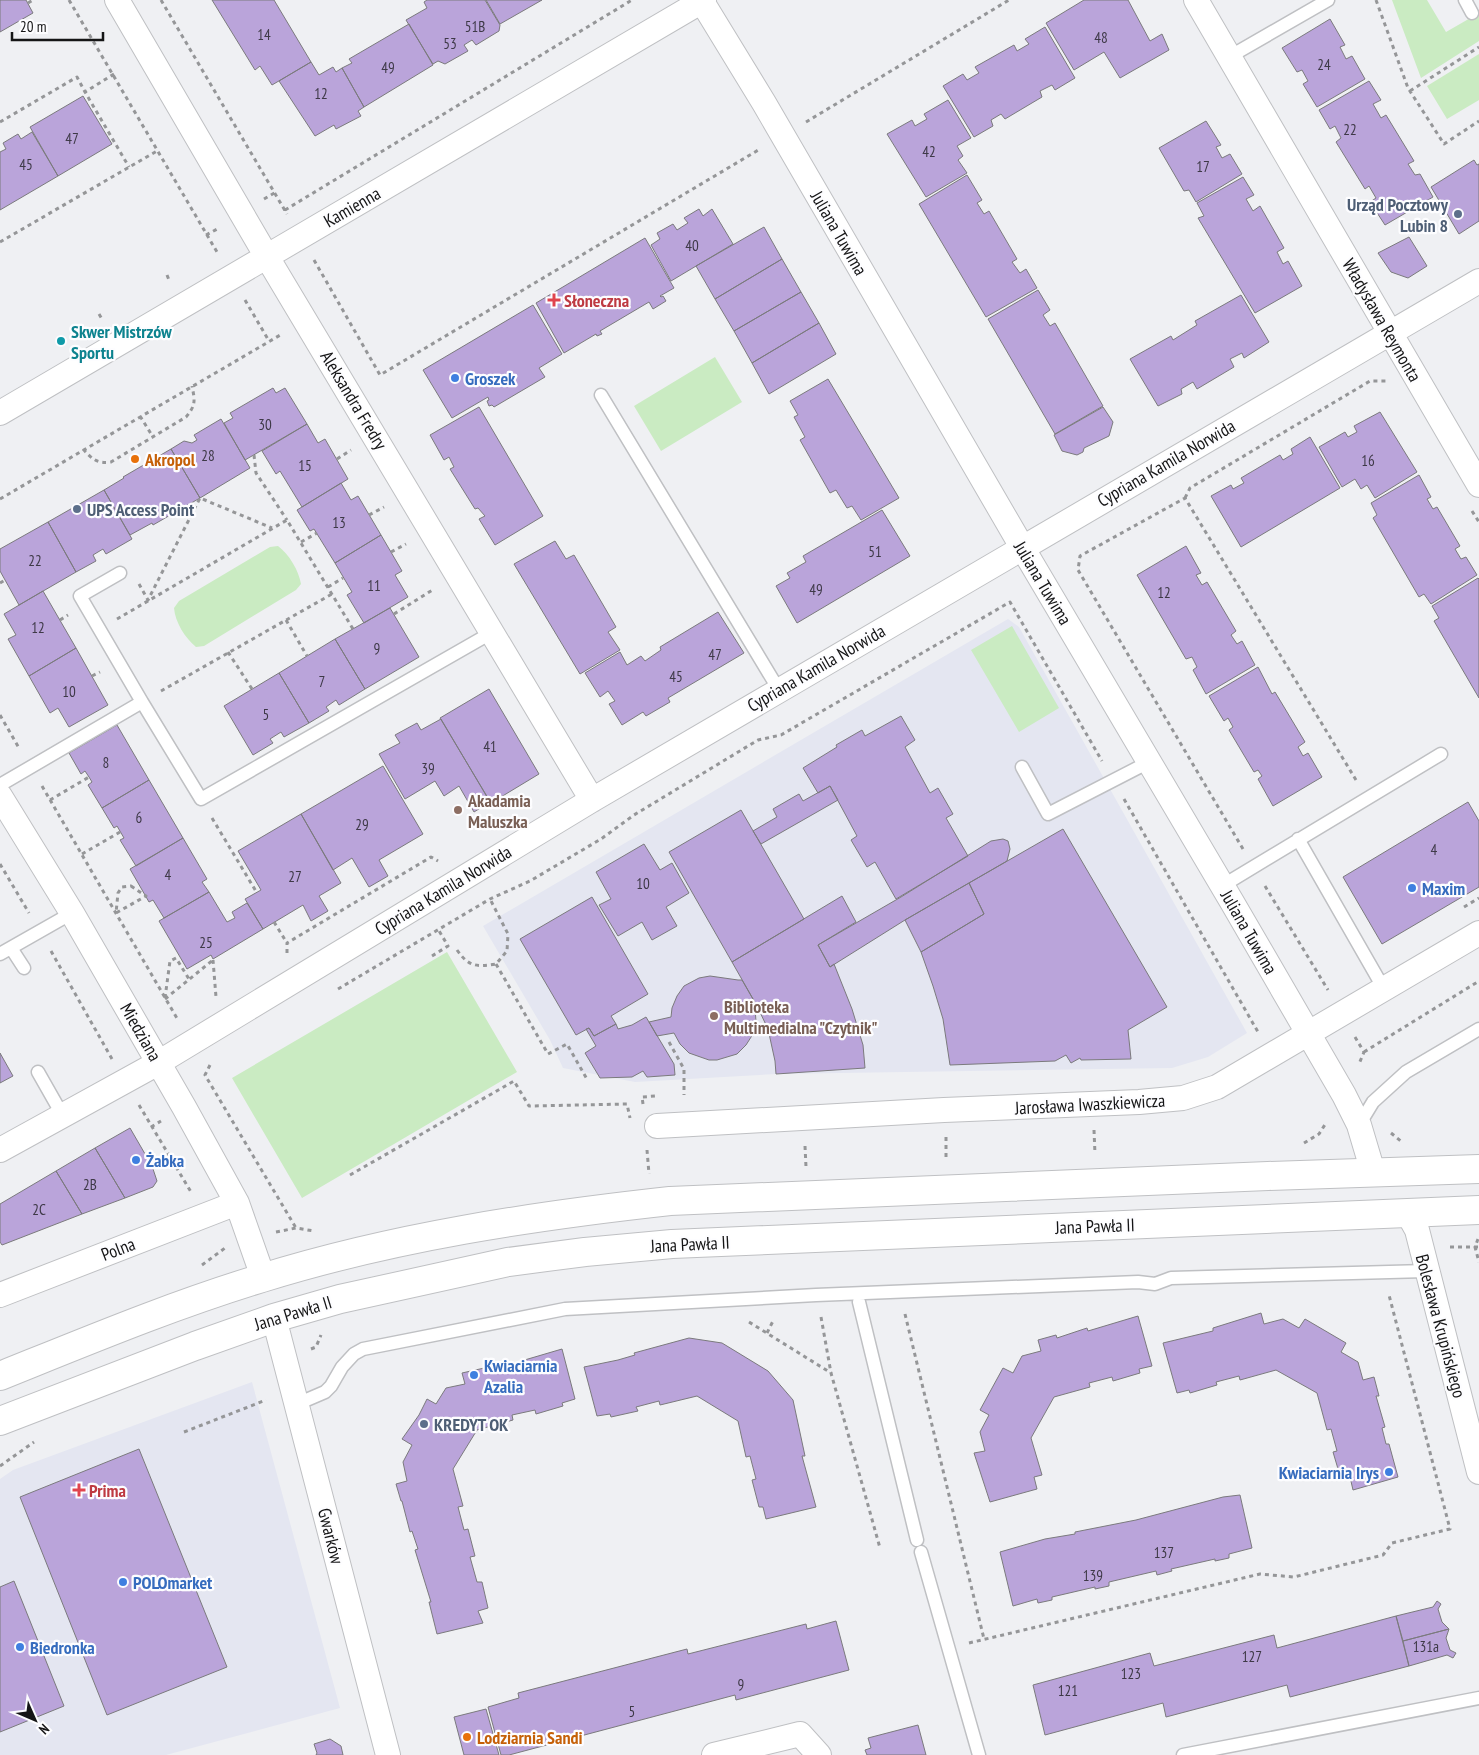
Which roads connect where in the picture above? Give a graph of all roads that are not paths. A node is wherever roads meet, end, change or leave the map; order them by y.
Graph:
1 (117, 0) edge
2 (1196, 0) edge
3 (1328, 0) edge
4 (1465, 0) edge
5 (702, 1) edge
6 (1472, 13) dead end
7 (1229, 57) junction
8 (268, 257) junction
9 (1479, 281) edge
10 (1389, 333) junction
11 (601, 395) dead end
12 (0, 413) edge
13 (1479, 485) edge
14 (1022, 547) junction
15 (120, 573) dead end
16 (491, 633) junction
17 (779, 690) junction
18 (142, 702) junction
19 (1440, 754) dead end
20 (1149, 762) junction
21 (1022, 767) dead end
22 (0, 785) edge
23 (0, 796) edge
24 (592, 800) junction
25 (1298, 839) junction
26 (1222, 886) junction
27 (72, 913) junction
28 (1479, 933) edge
29 (5, 951) edge
30 (24, 968) dead end
31 (1384, 989) junction
32 (1479, 1029) edge
33 (1308, 1034) junction
34 (158, 1062) junction
35 (38, 1072) dead end
36 (63, 1116) junction
37 (1359, 1125) junction
38 (657, 1126) road end
39 (0, 1150) edge
40 (1479, 1169) edge
41 (1374, 1172) junction
42 (237, 1203) junction
43 (1479, 1210) edge
44 (1407, 1212) junction
45 (1426, 1270) junction
46 (264, 1277) junction
47 (0, 1295) edge
48 (859, 1302) dead end
49 (274, 1318) junction
50 (0, 1376) edge
51 (296, 1404) junction
52 (0, 1421) edge
53 (1479, 1472) edge
54 (1479, 1698) edge
55 (388, 1755) edge
56 (714, 1755) edge
57 (819, 1755) edge
58 (979, 1755) edge
59 (1183, 1755) edge

1 - 8 street, Aleksandra Fredry
2 - 7 street, Władysława Reymonta
3 - 7 lane
4 - 6 lane
5 - 8 street, Kamienna
5 - 14 street, Juliana Tuwima
7 - 10 street, Władysława Reymonta
8 - 12 street, Kamienna
8 - 16 street, Aleksandra Fredry
9 - 10 street, Cypriana Kamila Norwida
10 - 13 street, Władysława Reymonta
10 - 14 street, Cypriana Kamila Norwida
11 - 17 lane
14 - 17 street, Cypriana Kamila Norwida
14 - 20 street, Juliana Tuwima
15 - 18 lane
16 - 18 lane
16 - 24 street, Aleksandra Fredry
17 - 24 street, Cypriana Kamila Norwida
18 - 22 lane
19 - 25 lane
20 - 21 lane
20 - 26 street, Juliana Tuwima
23 - 27 street, Miedziana
24 - 34 street, Cypriana Kamila Norwida
25 - 26 lane
25 - 31 lane
26 - 33 street, Juliana Tuwima
27 - 29 lane
27 - 34 street, Miedziana
28 - 31 street, Jarosława Iwaszkiewicza
29 - 30 lane
31 - 33 street, Jarosława Iwaszkiewicza
32 - 37 lane
33 - 37 street, Juliana Tuwima
33 - 38 street, Jarosława Iwaszkiewicza
34 - 36 street
34 - 42 street, Miedziana
35 - 36 lane
36 - 39 street
37 - 41 street, Juliana Tuwima
40 - 41 street
41 - 44 street
41 - 46 street
42 - 46 street, Miedziana
42 - 47 street, Polna
43 - 44 street, Jana Pawła II
44 - 45 street, Bolesława Krupińskiego
44 - 49 street, Jana Pawła II
45 - 51 lane
45 - 53 street, Bolesława Krupińskiego
46 - 49 street
46 - 50 street
48 - 58 lane
49 - 51 street, Gwarków
49 - 52 street, Jana Pawła II
51 - 55 street, Gwarków
54 - 59 lane
56 - 57 street

